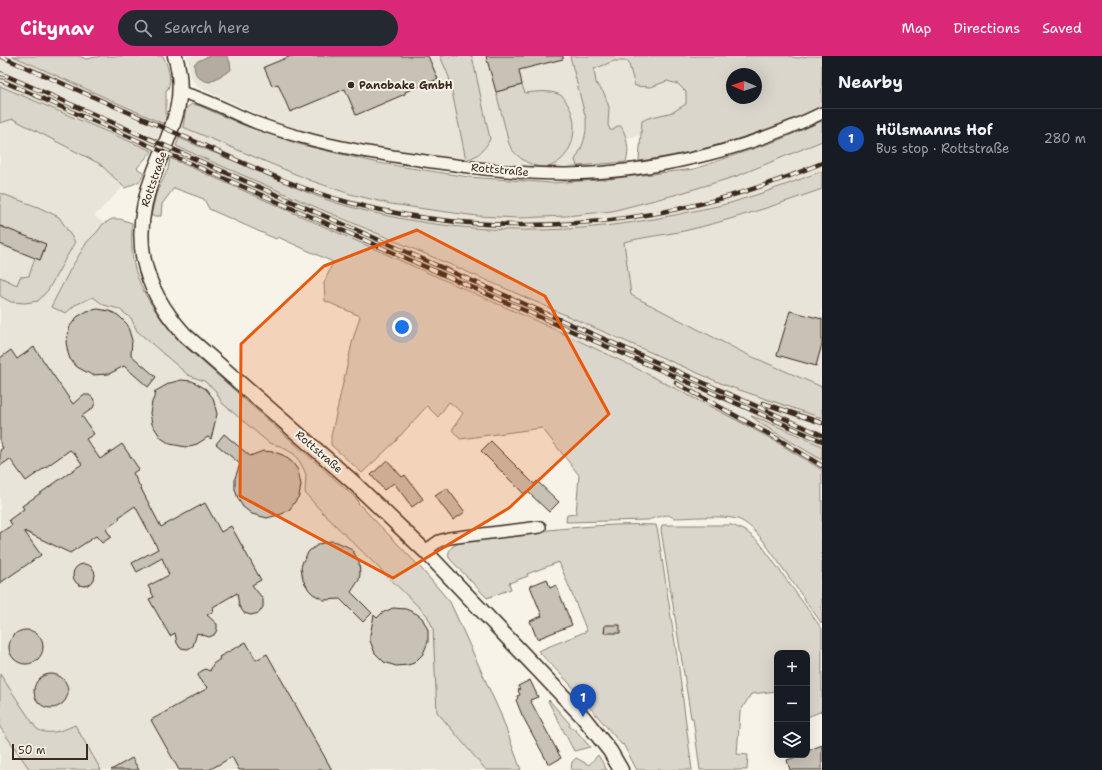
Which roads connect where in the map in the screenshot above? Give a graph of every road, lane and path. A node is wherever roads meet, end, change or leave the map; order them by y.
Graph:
1 (175, 56) edge
2 (180, 92) junction
3 (822, 113) edge
4 (540, 527) dead end
5 (425, 551) junction
6 (621, 770) edge

1 - 2 street, Rottstraße
2 - 3 street, Rottstraße
2 - 5 street, Rottstraße
4 - 5 street
5 - 6 street, Rottstraße

